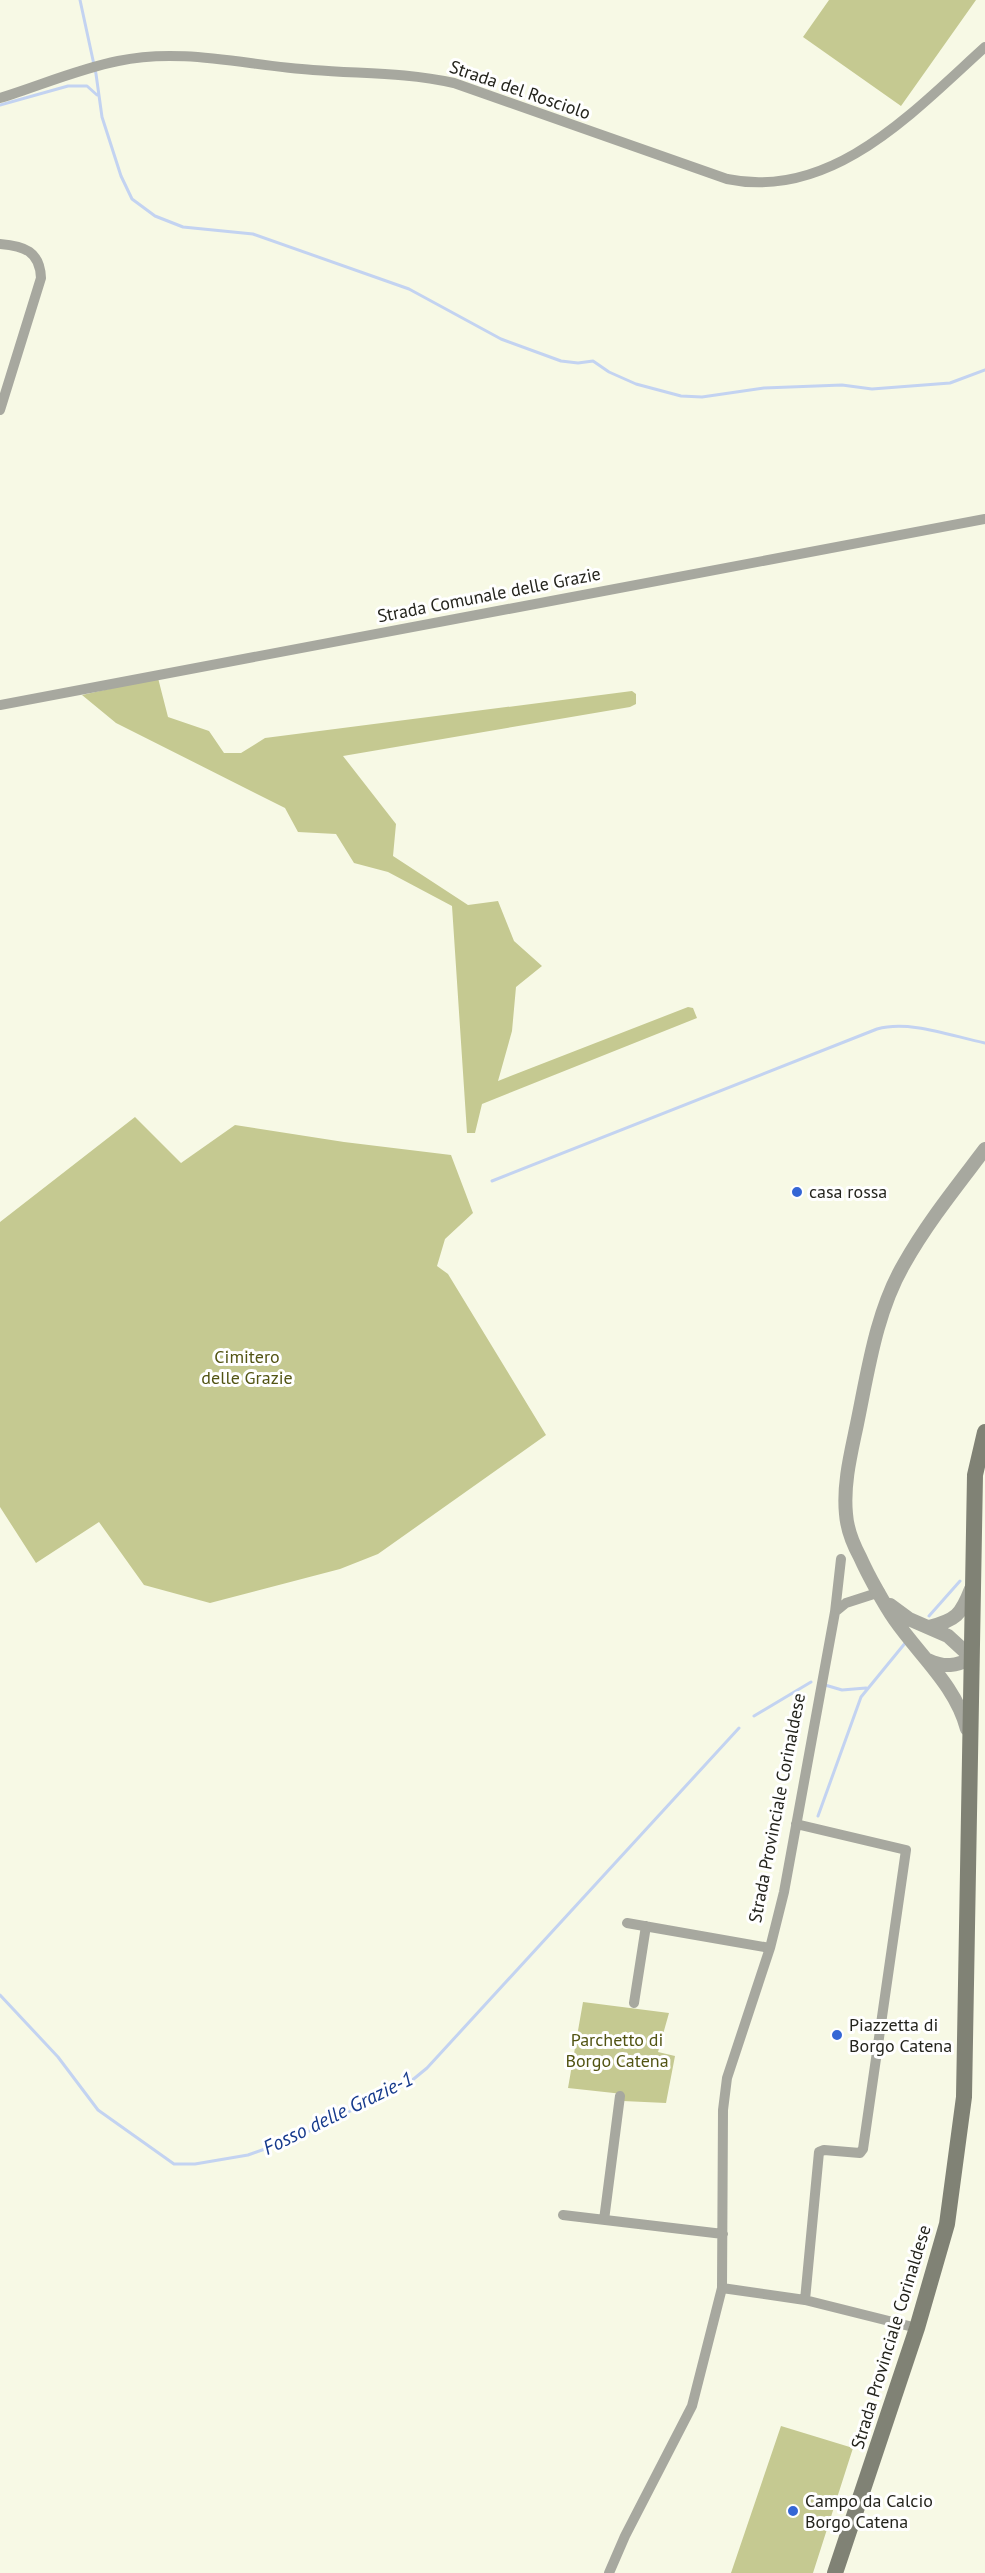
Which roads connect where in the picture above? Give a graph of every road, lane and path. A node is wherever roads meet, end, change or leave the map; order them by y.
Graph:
1 (985, 47) edge
2 (0, 98) edge
3 (0, 244) edge
4 (0, 410) edge
5 (985, 519) edge
6 (0, 705) edge
7 (985, 1149) edge
8 (985, 1432) edge
9 (841, 1559) dead end
10 (975, 1579) junction
11 (880, 1592) junction
12 (835, 1612) junction
13 (929, 1627) junction
14 (972, 1658) junction
15 (926, 1659) junction
16 (971, 1748) junction
17 (796, 1824) junction
18 (627, 1923) dead end
19 (646, 1926) junction
20 (770, 1948) junction
21 (634, 2003) dead end
22 (620, 2097) dead end
23 (563, 2216) dead end
24 (604, 2220) junction
25 (723, 2234) junction
26 (722, 2288) junction
27 (805, 2300) junction
28 (917, 2328) junction
29 (609, 2573) edge
30 (835, 2573) edge

1 - 2 street, Strada del Rosciolo
3 - 4 street
5 - 6 street, Strada Comunale delle Grazie
7 - 11 street, Strada Provinciale Corinaldese
8 - 10 main road
9 - 12 street, Strada Provinciale Corinaldese
10 - 13 street
10 - 14 main road
11 - 12 street
11 - 13 street, Strada Provinciale Corinaldese
11 - 15 street, Strada Provinciale Corinaldese
12 - 17 street, Strada Provinciale Corinaldese
13 - 14 street, Strada Provinciale Corinaldese
14 - 15 street
14 - 16 main road, Strada Provinciale Corinaldese
15 - 16 street, Strada Provinciale Corinaldese
16 - 28 main road, Strada Provinciale Corinaldese
17 - 20 street, Strada Provinciale Corinaldese
17 - 27 street
18 - 19 street
19 - 20 street
19 - 21 street
20 - 25 street, Strada Provinciale Corinaldese
22 - 24 street
23 - 24 street
24 - 25 street
25 - 26 street, Strada Provinciale Corinaldese
26 - 27 street
26 - 29 street, Strada Provinciale Corinaldese
27 - 28 street
28 - 30 main road, Strada Provinciale Corinaldese

